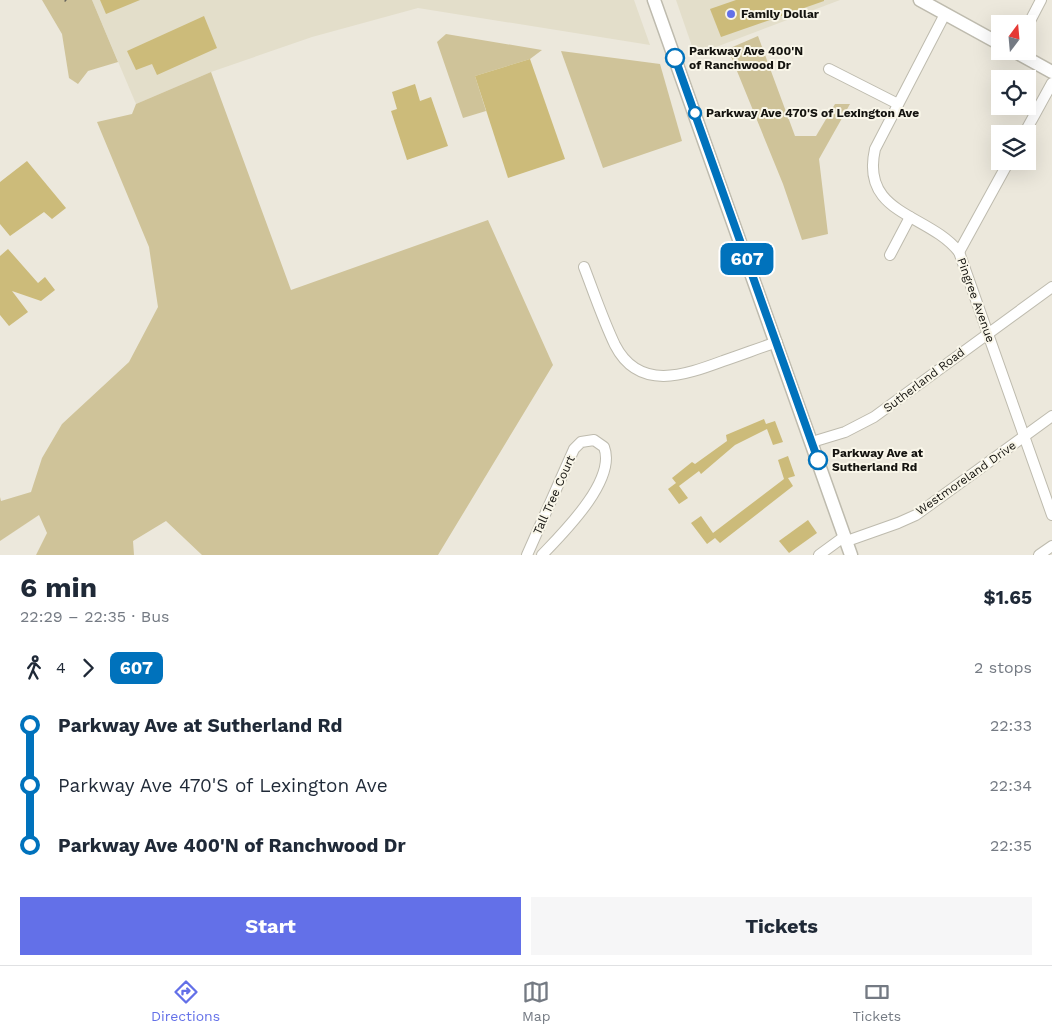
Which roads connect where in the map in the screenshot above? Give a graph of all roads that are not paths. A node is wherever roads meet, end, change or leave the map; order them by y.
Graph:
1 (654, 0) edge
2 (920, 0) edge
3 (1041, 0) edge
4 (945, 14) junction
5 (1033, 15) edge
6 (991, 39) edge
7 (1030, 60) edge
8 (829, 69) dead end
9 (1052, 72) edge
10 (1052, 83) edge
11 (898, 104) junction
12 (1029, 125) edge
13 (1004, 170) edge
14 (910, 217) junction
15 (958, 252) junction
16 (890, 255) dead end
17 (584, 267) dead end
18 (1052, 287) edge
19 (988, 333) junction
20 (777, 342) junction
21 (1052, 416) edge
22 (1024, 436) junction
23 (812, 442) junction
24 (1052, 515) edge
25 (846, 538) junction
26 (1052, 546) edge
27 (527, 555) edge
28 (542, 555) edge
29 (818, 555) edge
30 (852, 555) edge
31 (1039, 555) edge

1 - 20 main road
2 - 4 main road
3 - 5 street
4 - 6 main road
4 - 11 street, Pingree Avenue
7 - 9 main road
8 - 11 street
10 - 12 street
11 - 14 street, Pingree Avenue
13 - 15 street
14 - 15 street, Pingree Avenue
14 - 16 street
15 - 19 street, Pingree Avenue
17 - 20 street
18 - 19 street, Sutherland Road
19 - 22 street, Pingree Avenue
19 - 23 street, Sutherland Road
20 - 23 main road
21 - 22 street, Westmoreland Drive
22 - 24 street, Pingree Avenue
22 - 25 street, Westmoreland Drive
23 - 25 main road
25 - 29 street, Westmoreland Drive
25 - 30 main road
26 - 31 street
27 - 28 street, Tall Tree Court

